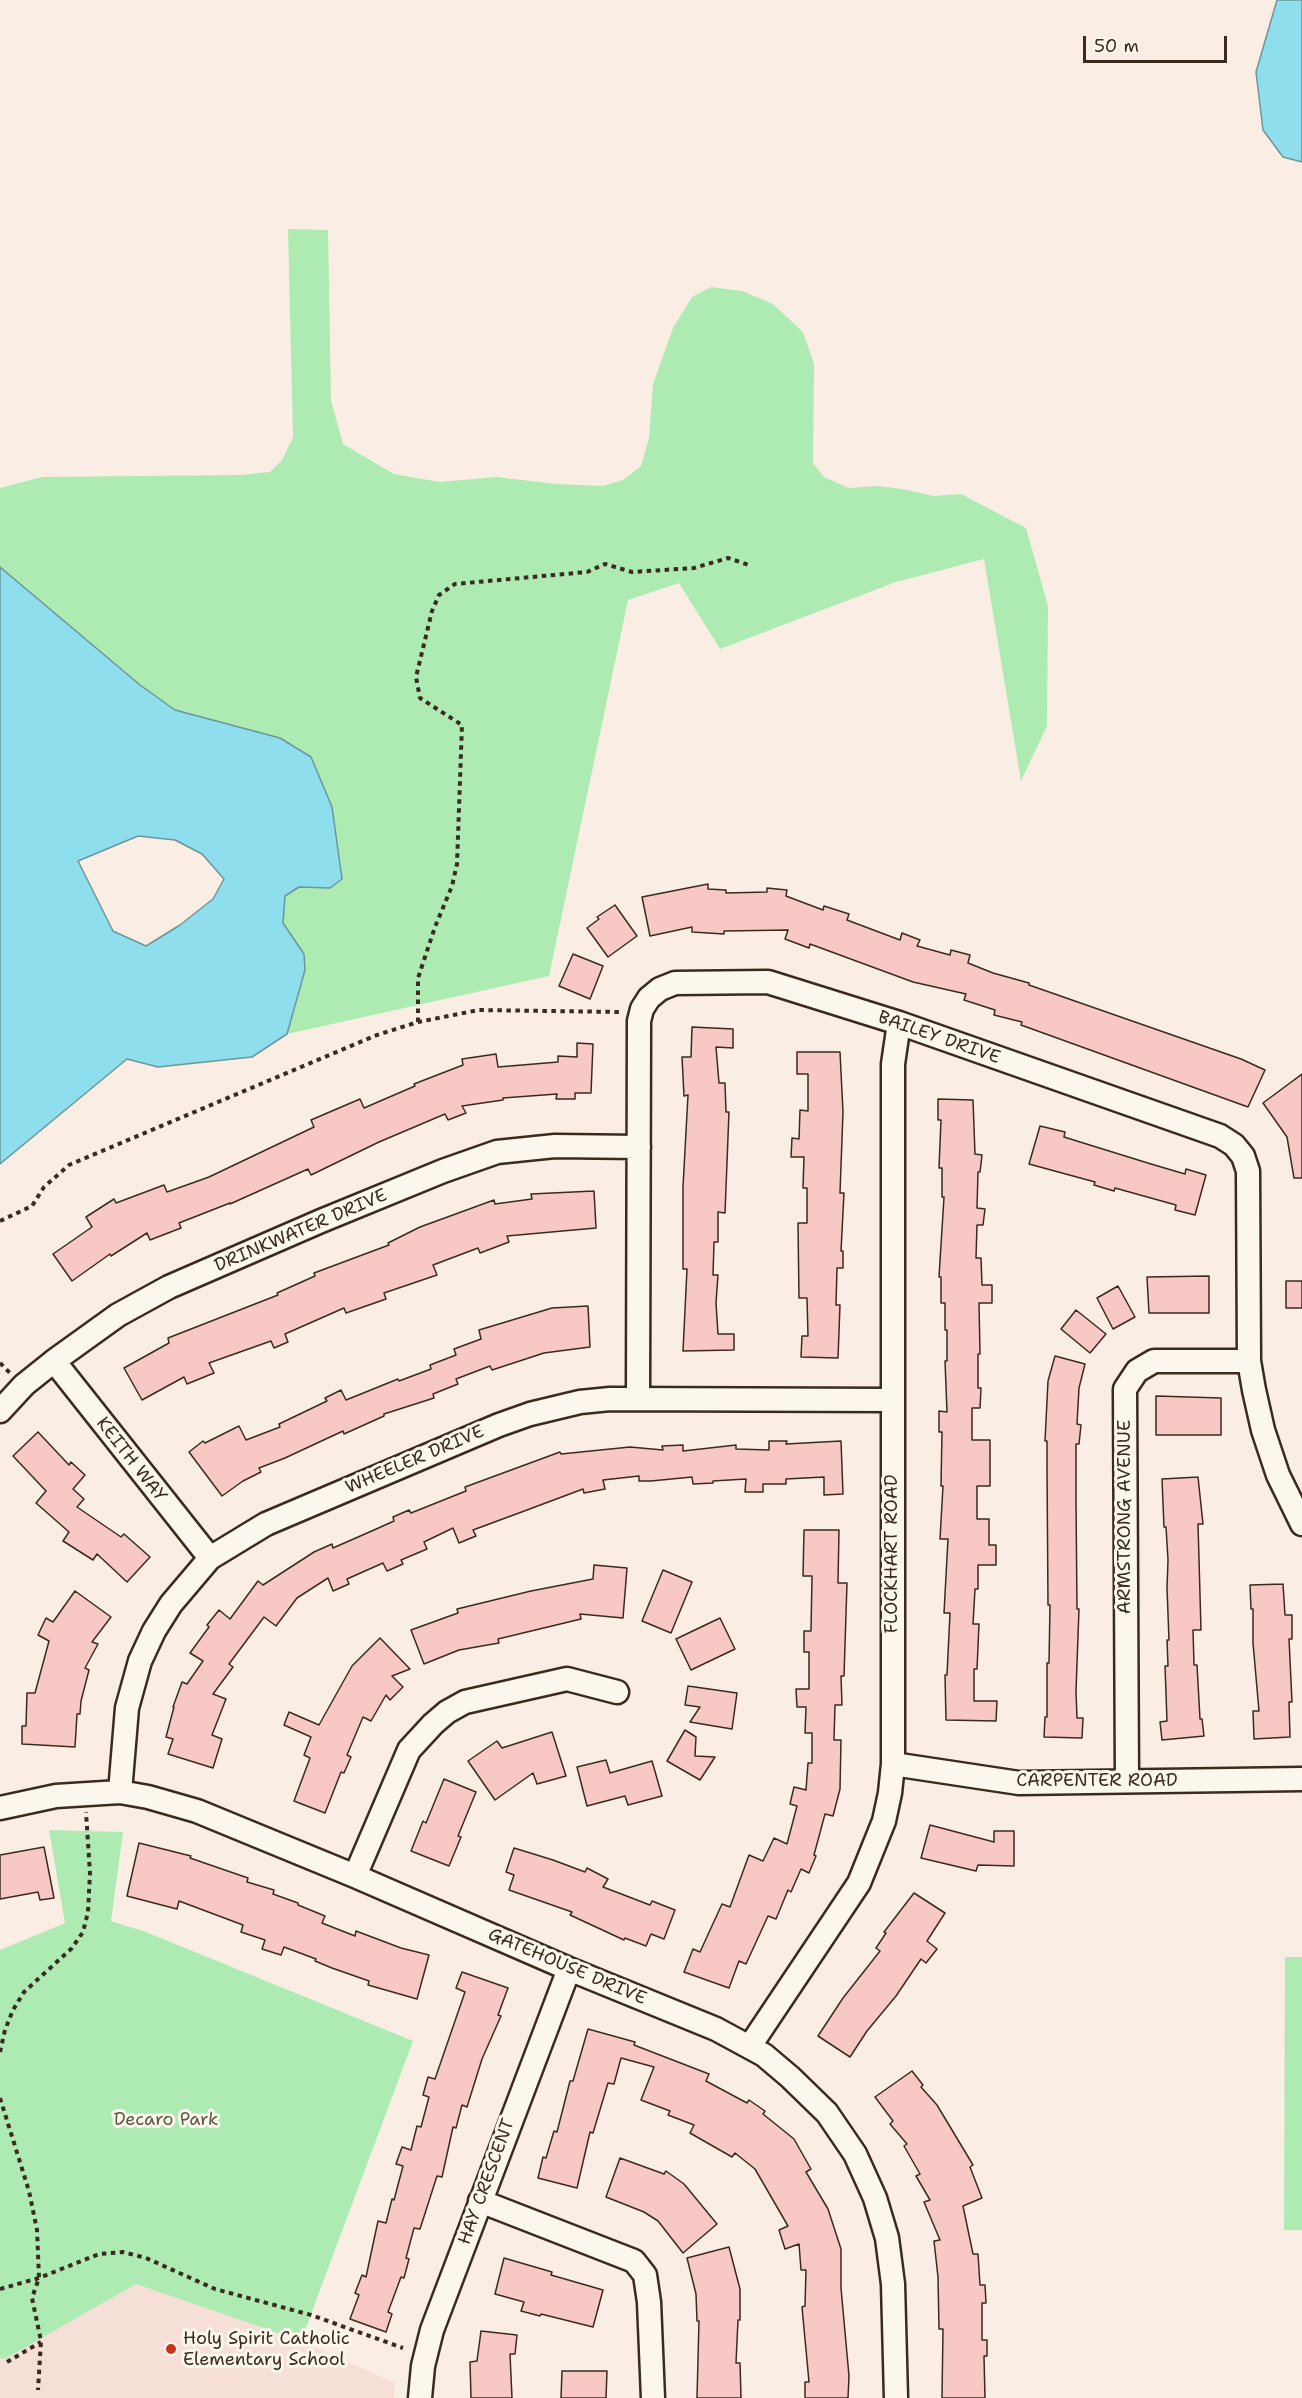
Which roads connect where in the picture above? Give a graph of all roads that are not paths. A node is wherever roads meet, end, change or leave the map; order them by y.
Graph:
1 (899, 1023) junction
2 (639, 1147) junction
3 (54, 1361) junction
4 (1249, 1361) junction
5 (638, 1399) junction
6 (892, 1400) junction
7 (0, 1411) edge
8 (1302, 1524) edge
9 (210, 1558) junction
10 (617, 1692) dead end
11 (893, 1764) junction
12 (1302, 1779) edge
13 (1127, 1781) junction
14 (120, 1792) junction
15 (0, 1808) edge
16 (355, 1876) junction
17 (569, 1969) junction
18 (750, 2046) junction
19 (480, 2201) junction
20 (420, 2398) edge
21 (653, 2398) edge
22 (896, 2398) edge

1 - 2 street, BAILEY DRIVE
1 - 4 street, BAILEY DRIVE
1 - 6 street, FLOCKHART ROAD
2 - 3 street, DRINKWATER DRIVE
2 - 5 street, BAILEY DRIVE
3 - 7 street, DRINKWATER DRIVE
3 - 9 street, KEITH WAY
4 - 8 street, BAILEY DRIVE
4 - 13 street, ARMSTRONG AVENUE
5 - 6 street, WHEELER DRIVE
5 - 9 street, WHEELER DRIVE
6 - 11 street, FLOCKHART ROAD
9 - 14 street, WHEELER DRIVE
10 - 16 street
11 - 13 street, CARPENTER ROAD
11 - 18 street, FLOCKHART ROAD
12 - 13 street, CARPENTER ROAD
14 - 15 street, GATEHOUSE DRIVE
14 - 16 street, GATEHOUSE DRIVE
16 - 17 street, GATEHOUSE DRIVE
17 - 18 street, GATEHOUSE DRIVE
17 - 19 street, HAY CRESCENT
18 - 22 street, GATEHOUSE DRIVE
19 - 20 street, HAY CRESCENT
19 - 21 street

